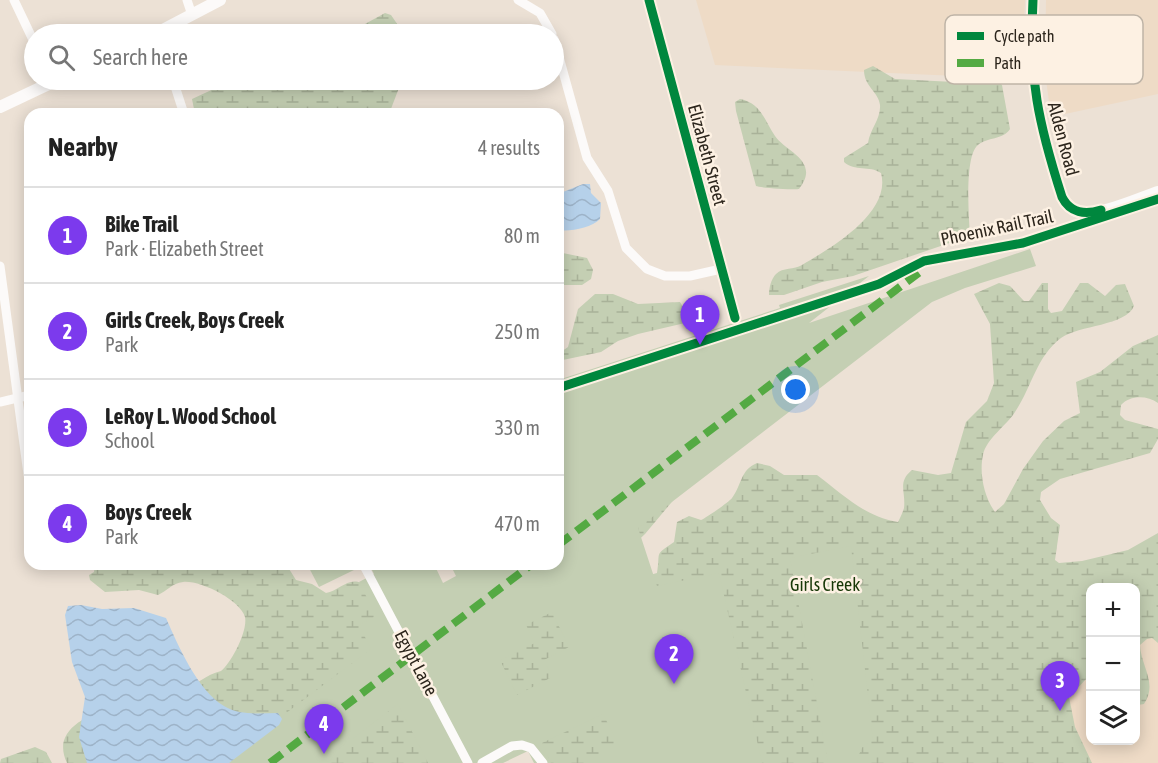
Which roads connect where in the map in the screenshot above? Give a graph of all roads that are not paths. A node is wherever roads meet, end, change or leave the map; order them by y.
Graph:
1 (14, 0) edge
2 (186, 0) edge
3 (220, 0) edge
4 (518, 0) edge
5 (649, 0) edge
6 (1033, 0) edge
7 (192, 15) junction
8 (1032, 15) edge
9 (25, 24) edge
10 (175, 24) edge
11 (546, 24) edge
12 (564, 76) edge
13 (1034, 84) edge
14 (34, 90) edge
15 (176, 90) edge
16 (0, 107) edge
17 (182, 108) edge
18 (1158, 192) edge
19 (0, 266) edge
20 (721, 269) junction
21 (735, 318) dead end
22 (24, 396) edge
23 (18, 398) junction
24 (0, 402) edge
25 (24, 444) edge
26 (366, 570) edge
27 (468, 763) edge
28 (482, 763) edge
29 (543, 763) edge

1 - 9 street
2 - 7 street
3 - 7 street
4 - 11 street
5 - 20 street, Elizabeth Street
6 - 8 street, Alden Road
7 - 10 street
12 - 20 street
13 - 18 street, Alden Road
14 - 16 street
15 - 17 street
19 - 23 street
20 - 21 street, Elizabeth Street
22 - 23 street
23 - 24 street
23 - 25 street
26 - 27 street, Egypt Lane
28 - 29 street

